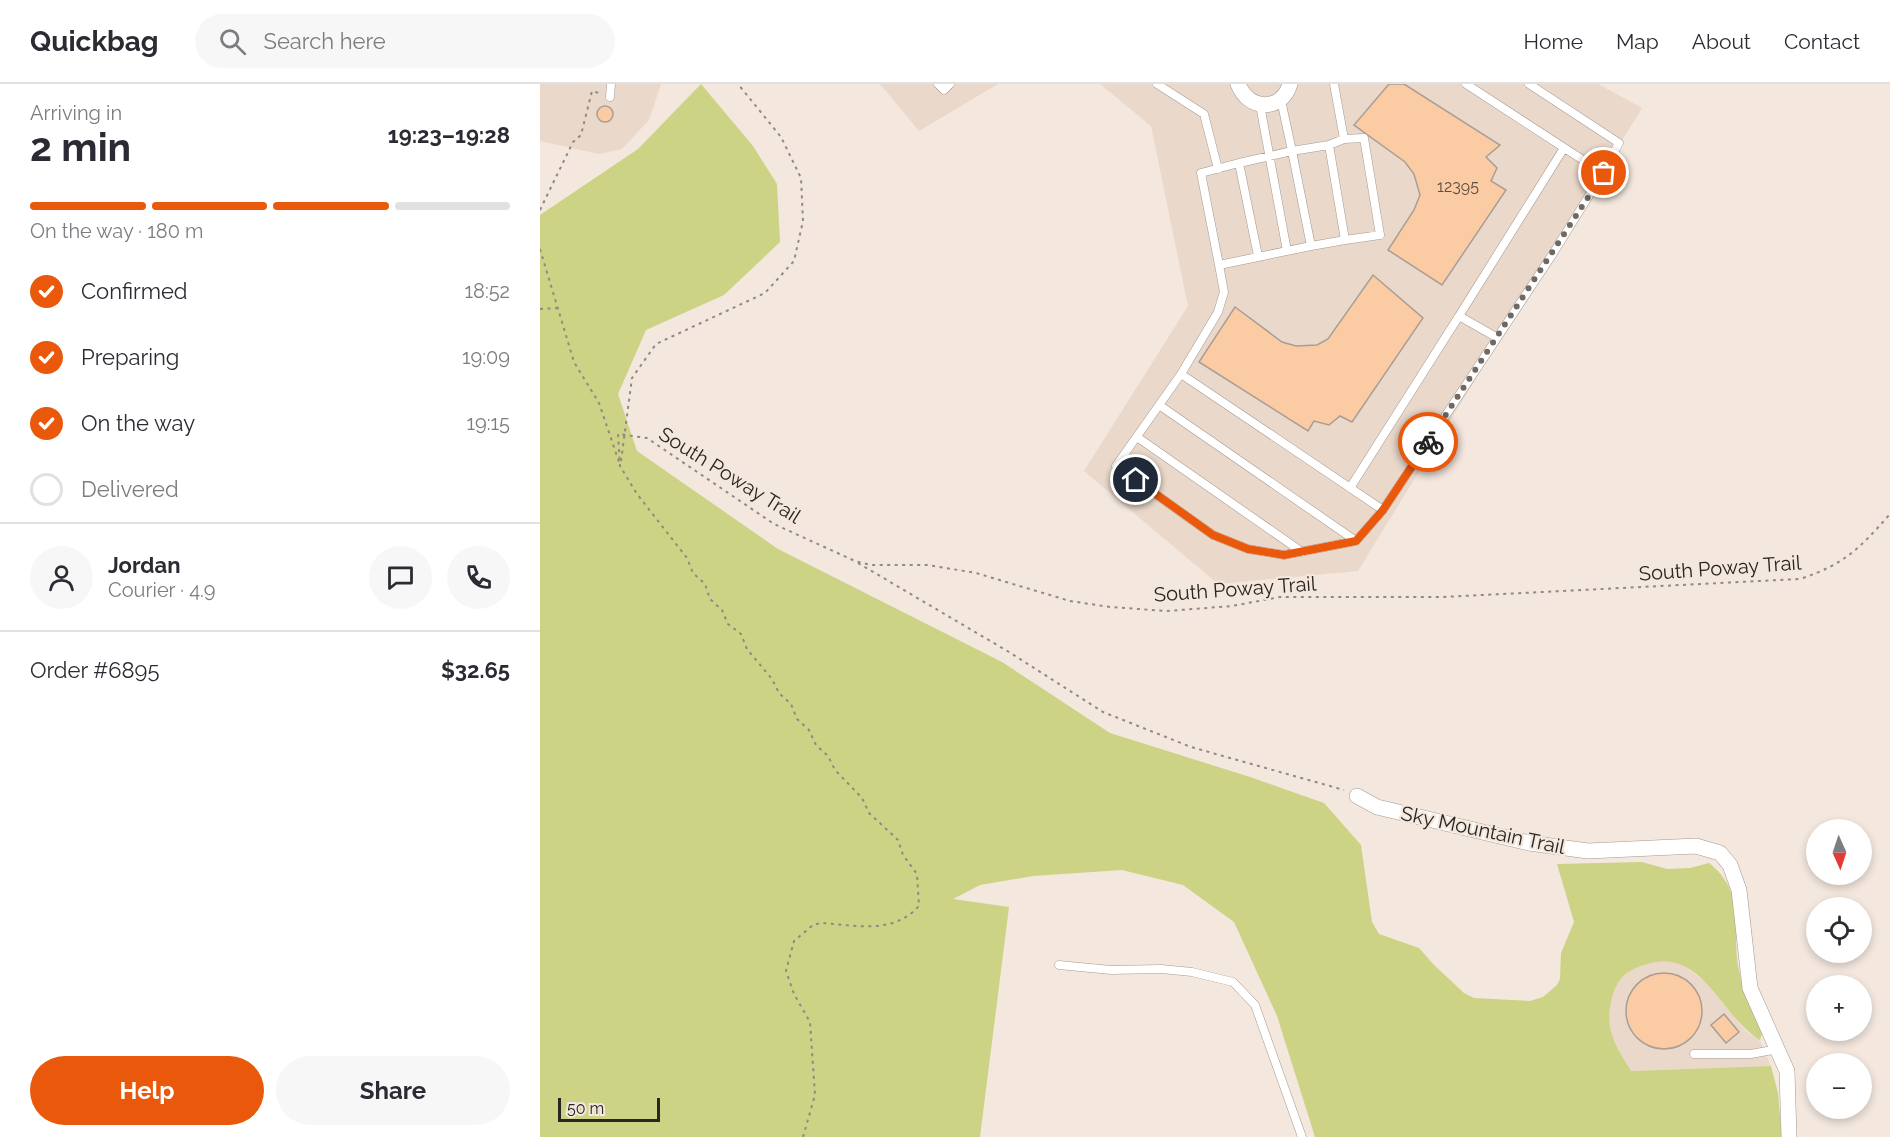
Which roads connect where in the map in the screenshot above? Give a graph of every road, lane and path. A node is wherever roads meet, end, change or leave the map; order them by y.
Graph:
1 (611, 84) edge
2 (738, 84) edge
3 (938, 84) edge
4 (950, 84) edge
5 (1157, 84) edge
6 (1238, 84) edge
7 (1290, 84) edge
8 (1334, 84) edge
9 (1466, 84) edge
10 (1529, 84) edge
11 (610, 97) joint
12 (1281, 100) junction
13 (1260, 105) junction
14 (1344, 139) junction
15 (1329, 145) junction
16 (1564, 148) junction
17 (1292, 151) junction
18 (1269, 156) junction
19 (1239, 164) junction
20 (1218, 169) junction
21 (1604, 173) junction
22 (540, 210) edge
23 (1345, 240) junction
24 (1311, 246) junction
25 (540, 249) edge
26 (1287, 251) junction
27 (1258, 256) junction
28 (1219, 265) junction
29 (558, 308) junction
30 (540, 309) edge
31 (1459, 316) junction
32 (1496, 337) junction
33 (1181, 374) junction
34 (1159, 405) junction
35 (624, 435) junction
36 (1137, 436) junction
37 (620, 466) junction
38 (1350, 488) junction
39 (1383, 510) junction
40 (1890, 514) edge
41 (1356, 541) junction
42 (1302, 552) junction
43 (855, 561) junction
44 (1352, 793) joint
45 (1059, 965) dead end
46 (1778, 1049) junction
47 (1694, 1054) dead end
48 (803, 1137) edge
49 (1302, 1137) edge
50 (1789, 1137) edge

1 - 11 lane
2 - 35 path
3 - 4 lane
5 - 20 lane
6 - 13 street
7 - 12 street
8 - 14 lane
9 - 16 lane
10 - 21 lane
11 - 22 path
12 - 13 street
12 - 17 lane
13 - 18 lane
14 - 15 lane
14 - 23 lane
15 - 17 lane
15 - 23 lane
16 - 21 lane
16 - 31 lane
17 - 18 lane
17 - 24 lane
18 - 19 lane
18 - 26 lane
19 - 20 lane
19 - 27 lane
20 - 28 lane
21 - 32 lane
23 - 24 lane
24 - 26 lane
25 - 29 path
26 - 27 lane
27 - 28 lane
28 - 33 lane
29 - 30 path
29 - 37 path
31 - 32 lane
31 - 38 lane
32 - 39 lane
33 - 34 lane
33 - 38 lane
34 - 36 lane
34 - 41 lane
35 - 37 path
35 - 37 path
35 - 43 path, South Poway Trail
36 - 42 lane
36 - 42 lane
37 - 48 path
38 - 39 lane
39 - 41 lane
40 - 43 path, South Poway Trail
41 - 42 lane
43 - 44 path
44 - 46 street, Sky Mountain Trail
45 - 49 lane
46 - 47 lane
46 - 50 street

